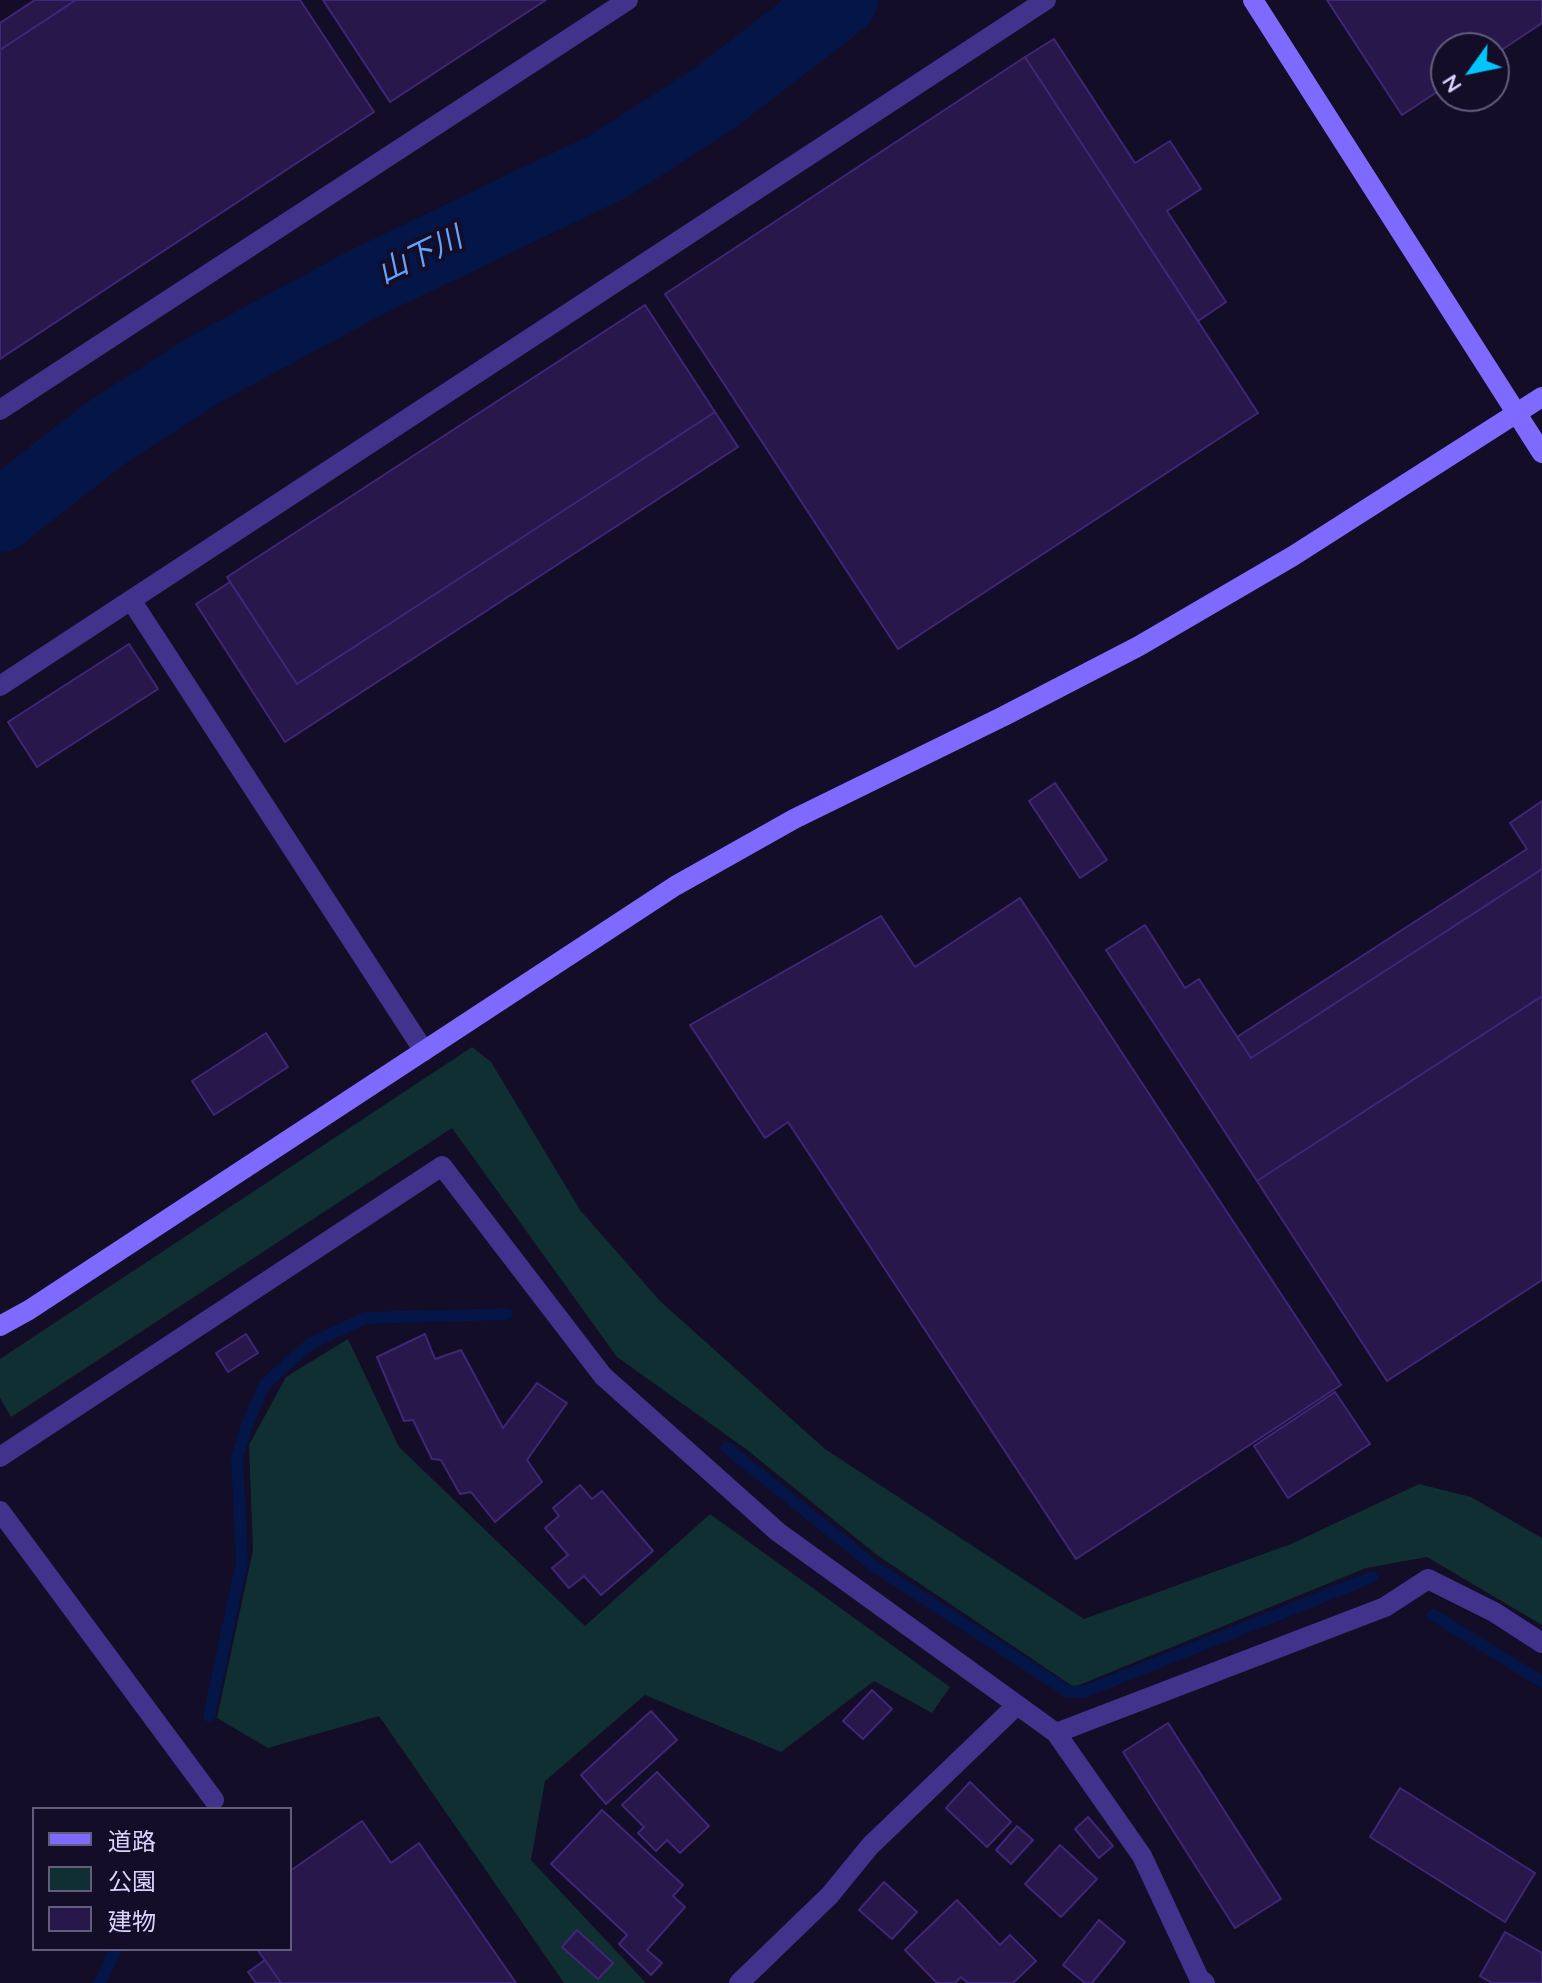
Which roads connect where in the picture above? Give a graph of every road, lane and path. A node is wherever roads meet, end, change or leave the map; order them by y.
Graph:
1 (628, 0) edge
2 (1046, 0) edge
3 (1253, 0) edge
4 (1542, 397) edge
5 (0, 410) edge
6 (1516, 414) junction
7 (1542, 453) edge
8 (131, 600) junction
9 (0, 686) edge
10 (424, 1051) junction
11 (0, 1326) edge
12 (0, 1457) edge
13 (0, 1511) edge
14 (1542, 1643) edge
15 (1017, 1705) junction
16 (1056, 1733) junction
17 (214, 1800) dead end
18 (739, 1983) edge
19 (1205, 1983) edge

1 - 5 street
2 - 8 street
3 - 6 street
4 - 6 street
6 - 7 street
6 - 10 street
8 - 9 street
8 - 10 street
10 - 11 street
12 - 15 street
13 - 17 street
14 - 16 street
15 - 16 street
15 - 18 street
16 - 19 street

